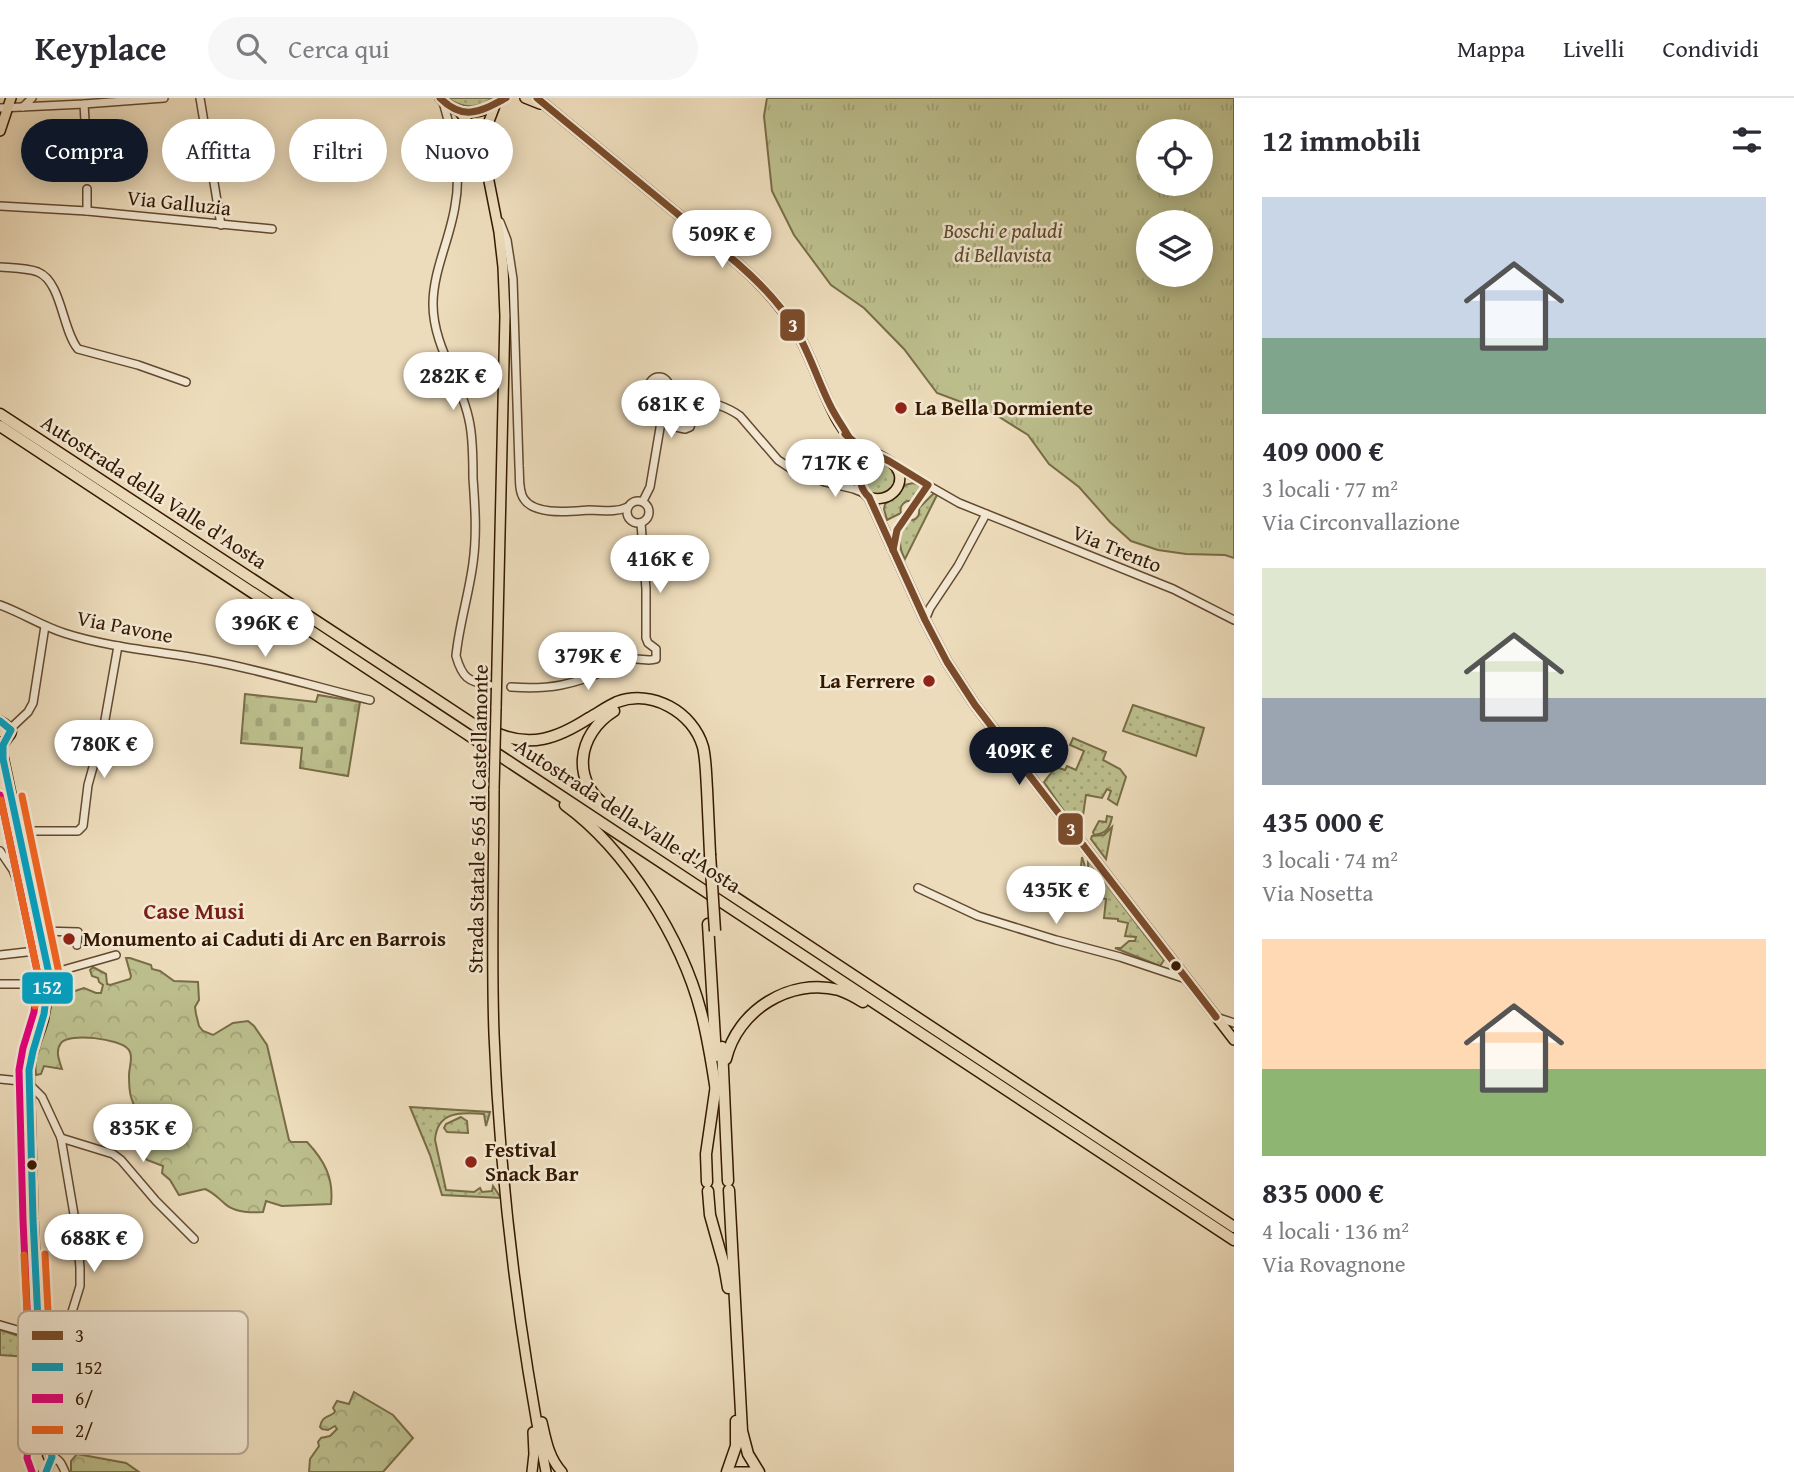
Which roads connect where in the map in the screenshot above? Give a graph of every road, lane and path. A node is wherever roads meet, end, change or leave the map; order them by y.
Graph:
1 (11, 98) edge
2 (32, 98) edge
3 (164, 98) edge
4 (200, 98) edge
5 (525, 98) edge
6 (537, 98) edge
7 (442, 100) edge
8 (500, 100) edge
9 (84, 104) junction
10 (23, 107) junction
11 (4, 108) edge
12 (459, 111) junction
13 (555, 111) junction
14 (85, 119) edge
15 (465, 119) edge
16 (490, 119) edge
17 (0, 131) edge
18 (489, 182) edge
19 (87, 189) dead end
20 (0, 206) edge
21 (495, 209) junction
22 (87, 211) junction
23 (220, 225) junction
24 (271, 229) dead end
25 (0, 267) edge
26 (186, 382) dead end
27 (669, 390) junction
28 (682, 396) junction
29 (658, 398) junction
30 (695, 401) junction
31 (0, 414) edge
32 (0, 426) edge
33 (853, 444) junction
34 (887, 460) junction
35 (895, 467) junction
36 (860, 471) junction
37 (817, 478) junction
38 (919, 480) junction
39 (899, 484) junction
40 (928, 485) junction
41 (867, 495) junction
42 (886, 498) junction
43 (643, 501) junction
44 (628, 508) junction
45 (986, 514) junction
46 (641, 523) junction
47 (883, 524) junction
48 (893, 550) junction
49 (0, 606) edge
50 (925, 620) junction
51 (1234, 620) edge
52 (46, 626) junction
53 (118, 646) junction
54 (489, 685) dead end
55 (511, 687) dead end
56 (429, 695) junction
57 (370, 700) dead end
58 (6, 724) edge
59 (2, 743) edge
60 (519, 767) junction
61 (18, 831) junction
62 (659, 847) junction
63 (0, 851) edge
64 (707, 851) junction
65 (918, 888) dead end
66 (32, 893) junction
67 (711, 927) junction
68 (40, 931) junction
69 (76, 945) dead end
70 (44, 950) junction
71 (1, 954) edge
72 (116, 955) dead end
73 (49, 979) junction
74 (1187, 979) junction
75 (0, 984) edge
76 (1216, 1017) junction
77 (1234, 1023) edge
78 (914, 1028) junction
79 (1234, 1040) edge
80 (724, 1070) junction
81 (0, 1079) edge
82 (30, 1084) junction
83 (716, 1091) junction
84 (61, 1138) junction
85 (1234, 1227) edge
86 (194, 1239) dead end
87 (1234, 1240) edge
88 (37, 1311) edge
89 (72, 1311) edge
90 (0, 1325) edge
91 (18, 1330) edge
92 (535, 1413) junction
93 (46, 1463) edge
94 (32, 1472) edge
95 (65, 1472) edge
96 (532, 1472) edge
97 (546, 1472) edge
98 (562, 1472) edge
99 (727, 1472) edge
100 (736, 1472) edge
101 (751, 1472) edge
102 (759, 1472) edge

1 - 11 main road
2 - 10 street
3 - 9 street
4 - 23 street
5 - 13 main road
6 - 13 main road
7 - 12 main road
7 - 54 street
8 - 12 main road
8 - 16 main road, Strada Statale 565 di Castellamonte
9 - 10 street
9 - 14 street
10 - 11 street
11 - 17 main road
12 - 15 main road, Strada Statale 565 di Castellamonte
13 - 33 main road
18 - 21 main road, Strada Statale 565 di Castellamonte
19 - 22 street
20 - 22 street, Via Galluzia
21 - 44 street
21 - 92 main road, Strada Statale 565 di Castellamonte, bridge
22 - 23 street, Via Galluzia
23 - 24 street, Via Galluzia
25 - 26 street
27 - 28 street
27 - 29 street
27 - 29 street
28 - 30 street
28 - 30 street
29 - 43 street
30 - 37 street
31 - 56 highway, Autostrada della Valle d'Aosta
32 - 60 highway, Autostrada della Valle d'Aosta
33 - 34 main road
33 - 36 main road
34 - 35 main road
34 - 36 main road
35 - 38 street, Via Trento
35 - 39 main road
36 - 37 street
36 - 41 main road
37 - 41 street
38 - 39 street
38 - 40 street, Via Trento
39 - 42 main road
40 - 45 street, Via Trento
40 - 48 street
41 - 42 main road
41 - 47 main road
42 - 47 main road
43 - 44 street
43 - 46 street
44 - 46 street
45 - 50 street
45 - 51 street, Via Trento
46 - 55 street
47 - 48 main road
48 - 50 main road
49 - 52 street, Via Pavone
50 - 74 main road
52 - 53 street, Via Pavone
52 - 58 street
53 - 57 street, Via Pavone
53 - 61 street
56 - 62 highway, Autostrada della Valle d'Aosta
56 - 64 highway
58 - 59 main road
59 - 61 main road
60 - 78 highway, Autostrada della Valle d'Aosta
60 - 83 highway
61 - 66 main road
62 - 64 highway
62 - 85 highway, Autostrada della Valle d'Aosta
63 - 66 street
64 - 67 highway, bridge
65 - 74 street
66 - 68 main road
67 - 80 highway
67 - 83 highway
68 - 69 street
68 - 70 main road
70 - 71 street
70 - 73 main road
72 - 73 street
73 - 75 street
73 - 82 main road
74 - 76 main road
76 - 77 street
76 - 79 main road
78 - 80 highway
78 - 87 highway, Autostrada della Valle d'Aosta
80 - 102 highway
81 - 82 street
82 - 84 street
82 - 88 main road
83 - 99 highway
84 - 86 street
84 - 89 street
90 - 91 street
92 - 96 main road
92 - 97 main road, Strada Statale 565 di Castellamonte
92 - 98 main road
93 - 94 street
93 - 95 street
100 - 101 main road

